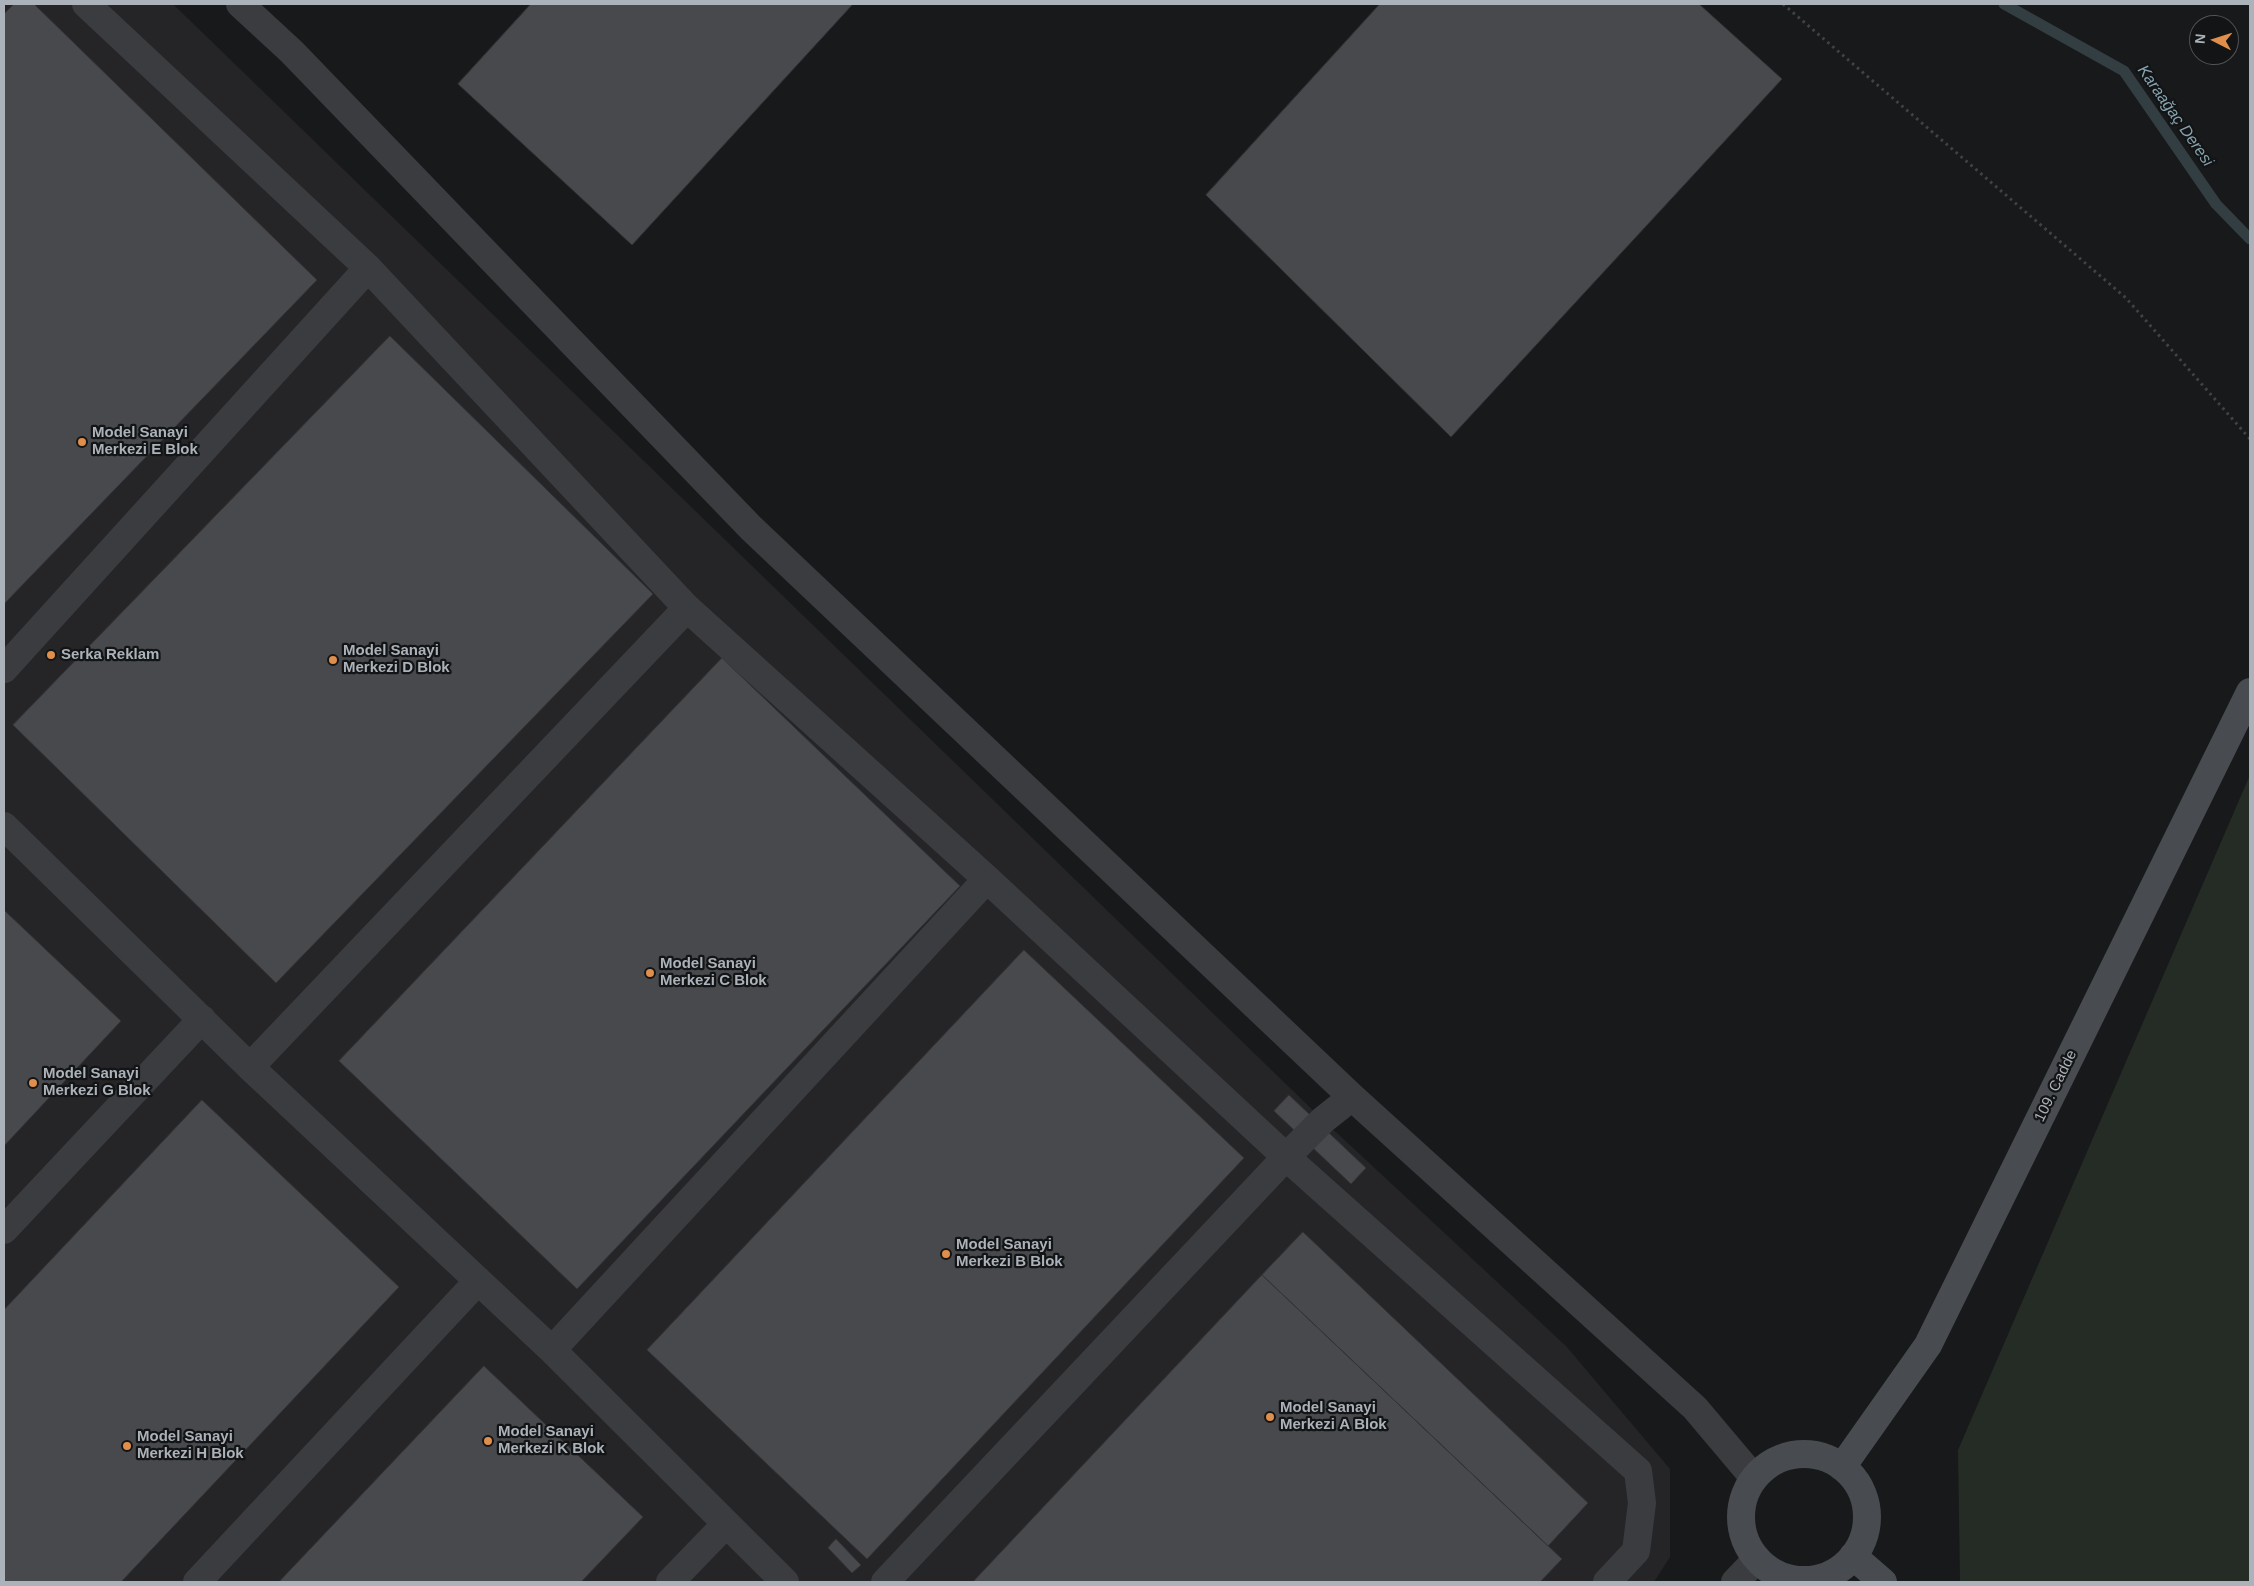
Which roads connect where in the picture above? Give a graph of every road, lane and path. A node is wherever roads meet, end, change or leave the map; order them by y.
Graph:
1 (86, 4) edge
2 (240, 4) edge
3 (1783, 4) edge
4 (368, 268) junction
5 (2250, 439) edge
6 (687, 608) junction
7 (4, 669) edge
8 (2250, 692) edge
9 (4, 826) edge
10 (987, 878) junction
11 (202, 1020) junction
12 (250, 1067) junction
13 (1352, 1097) junction
14 (1286, 1157) junction
15 (4, 1230) edge
16 (478, 1281) junction
17 (552, 1350) junction
18 (1842, 1468) junction
19 (1754, 1478) junction
20 (726, 1524) junction
21 (1853, 1556) junction
22 (1757, 1559) junction
23 (197, 1582) edge
24 (670, 1582) edge
25 (785, 1582) edge
26 (885, 1582) edge
27 (1607, 1582) edge
28 (1735, 1582) edge
29 (1883, 1582) edge

1 - 4 street
2 - 13 street
3 - 5 path
4 - 6 street
4 - 7 street
6 - 10 street
6 - 12 street
8 - 18 street, 109. Cadde
9 - 11 street
10 - 14 street
10 - 17 street
11 - 12 street
11 - 15 street
12 - 16 street
13 - 14 street
13 - 19 street
14 - 26 street
14 - 27 street
16 - 17 street
16 - 23 street
17 - 20 street
18 - 19 street
18 - 21 street
19 - 22 street
20 - 24 street
20 - 25 street
21 - 22 street
21 - 29 street
22 - 28 street

